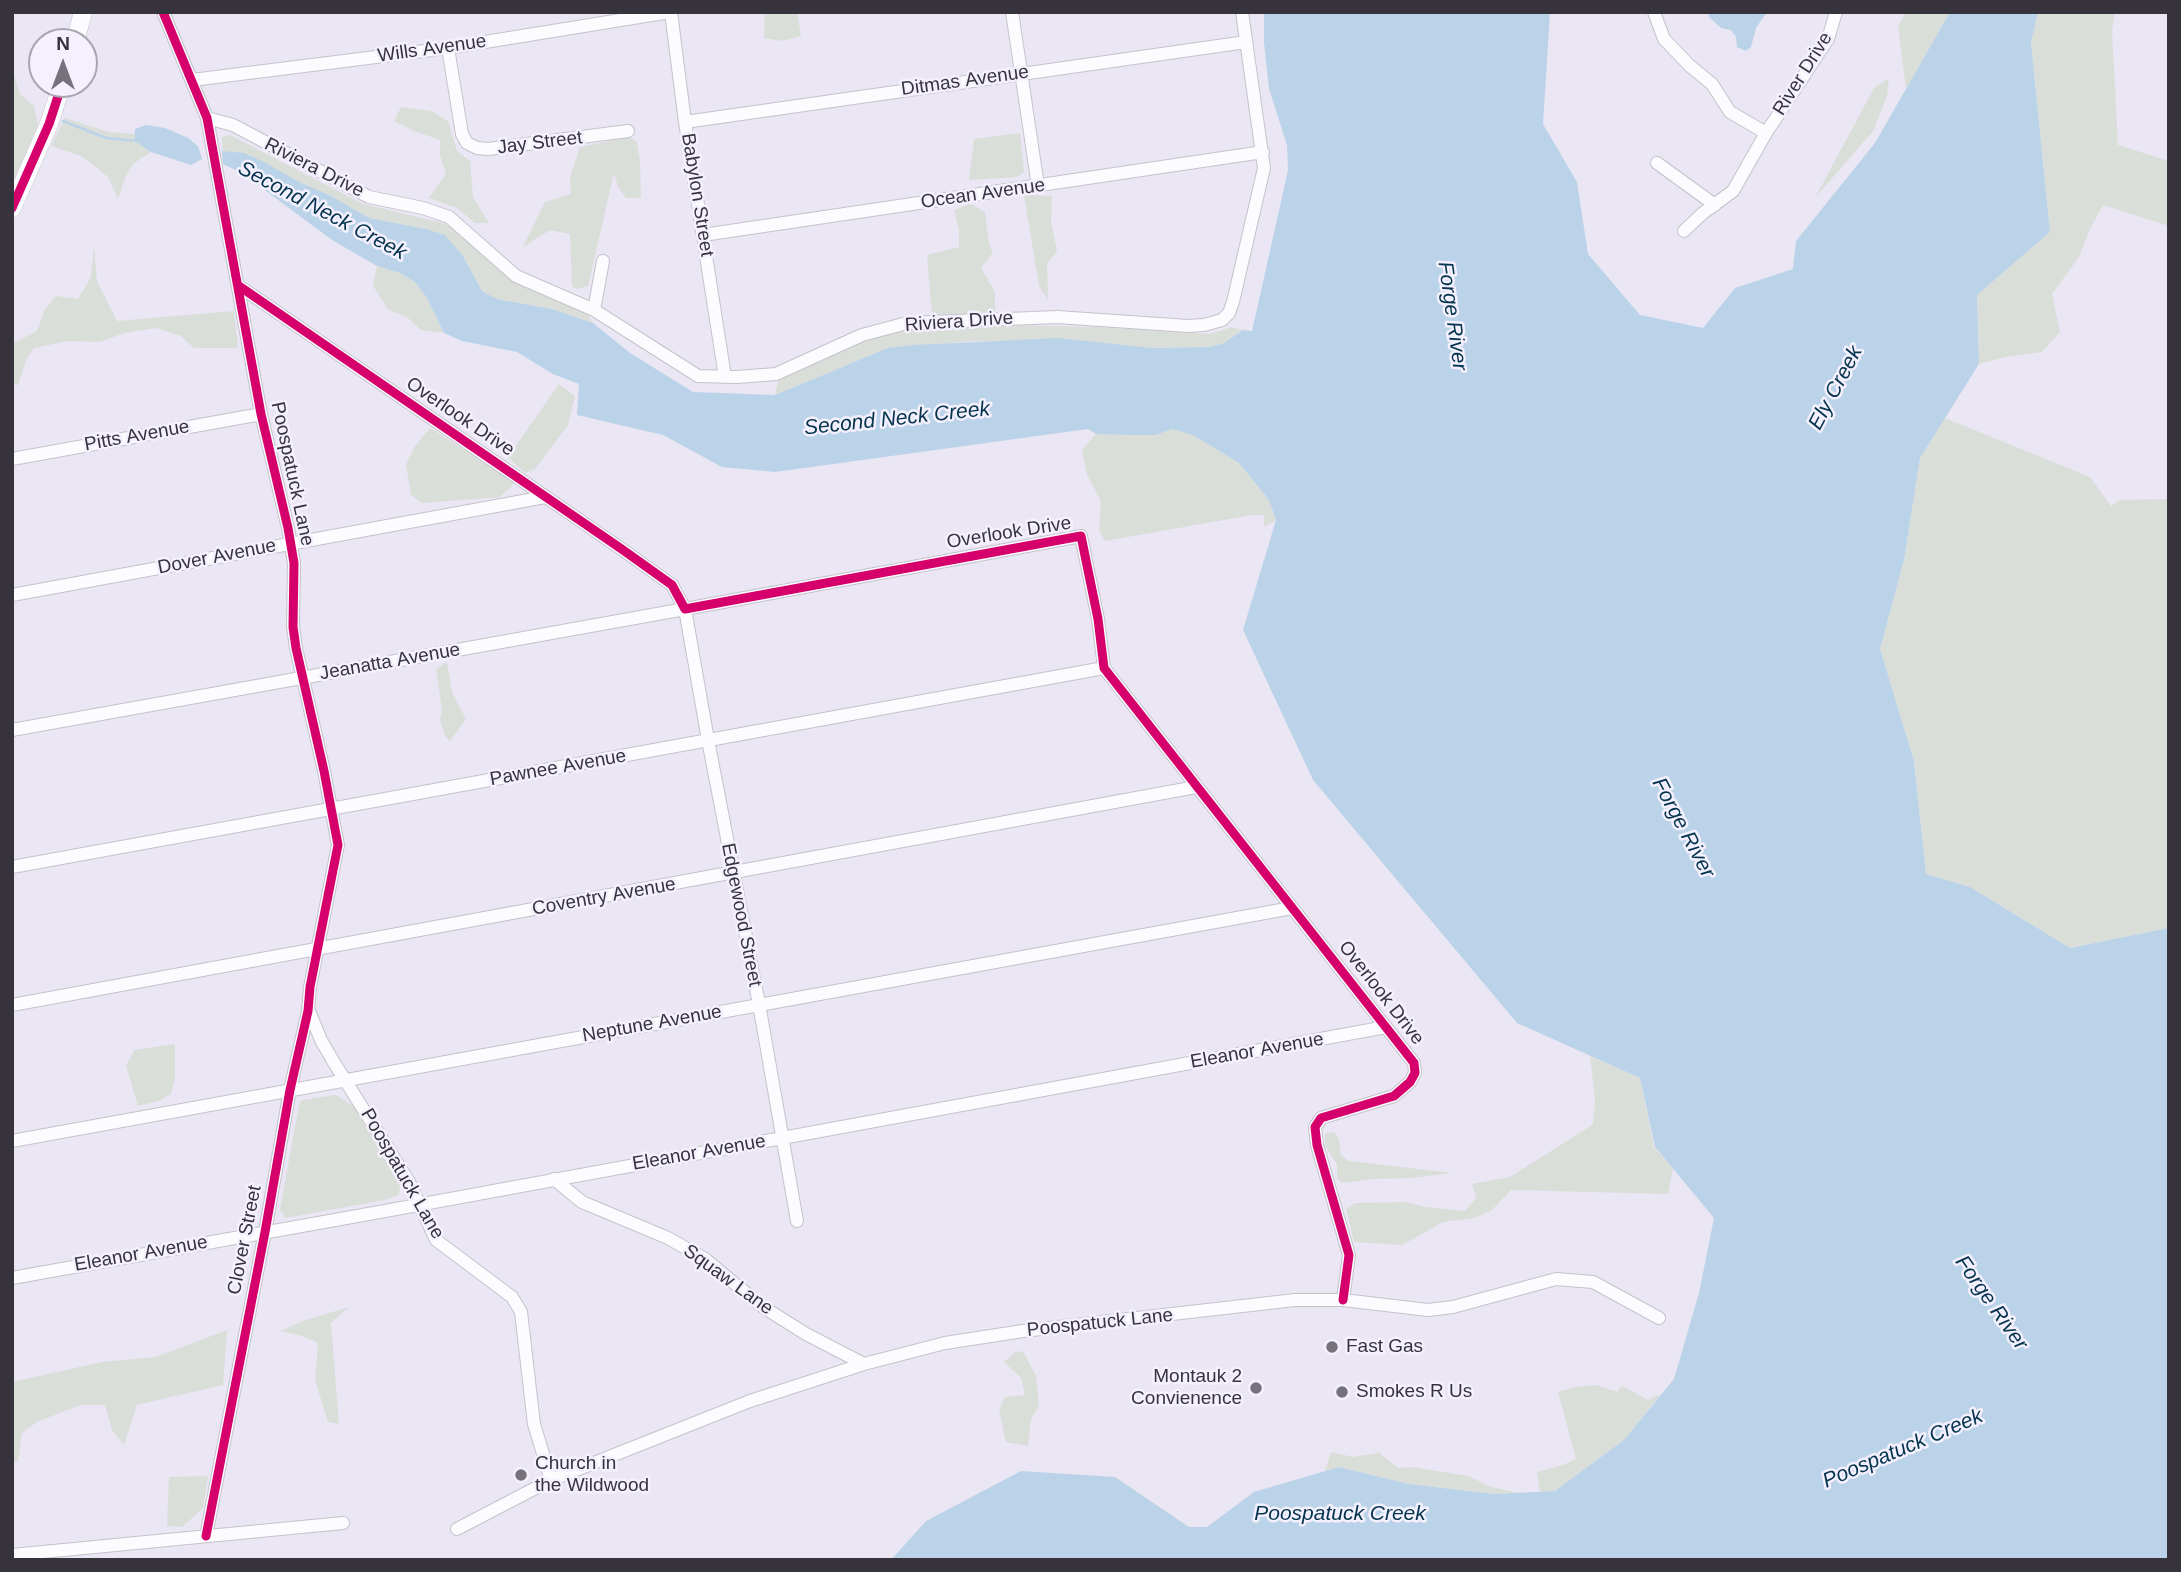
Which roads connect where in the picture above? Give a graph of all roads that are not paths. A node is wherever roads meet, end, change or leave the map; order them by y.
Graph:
1 (163, 12) edge
2 (671, 12) edge
3 (1013, 12) edge
4 (1242, 12) edge
5 (1654, 12) edge
6 (1836, 12) edge
7 (1246, 42) junction
8 (448, 48) junction
9 (1020, 73) junction
10 (192, 80) junction
11 (57, 98) edge
12 (207, 118) junction
13 (685, 122) junction
14 (628, 131) dead end
15 (1766, 133) junction
16 (1263, 152) junction
17 (1657, 163) dead end
18 (1038, 186) junction
19 (1714, 205) junction
20 (12, 208) edge
21 (1684, 231) dead end
22 (703, 235) junction
23 (603, 261) dead end
24 (239, 286) junction
25 (594, 310) junction
26 (725, 377) junction
27 (261, 414) junction
28 (12, 459) edge
29 (545, 497) junction
30 (290, 543) junction
31 (12, 595) edge
32 (685, 609) junction
33 (1104, 668) junction
34 (301, 678) junction
35 (12, 730) edge
36 (708, 740) junction
37 (1196, 787) junction
38 (332, 809) junction
39 (12, 867) edge
40 (733, 874) junction
41 (1292, 908) junction
42 (318, 950) junction
43 (759, 1004) junction
44 (12, 1005) edge
45 (308, 1011) junction
46 (1386, 1027) junction
47 (347, 1080) junction
48 (290, 1090) junction
49 (782, 1138) junction
50 (12, 1140) edge
51 (554, 1179) junction
52 (418, 1204) junction
53 (797, 1221) dead end
54 (265, 1232) junction
55 (12, 1278) edge
56 (1343, 1300) junction
57 (1659, 1318) dead end
58 (864, 1364) junction
59 (551, 1480) junction
60 (343, 1523) dead end
61 (457, 1530) dead end
62 (206, 1536) junction
63 (12, 1555) edge

1 - 10 street, Poospatuck Lane
2 - 8 street, Wills Avenue
2 - 13 street, Babylon Street
3 - 9 street
4 - 7 street, Riviera Drive
5 - 15 street, River Drive
6 - 15 street, River Drive
7 - 9 street, Ditmas Avenue
7 - 16 street, Riviera Drive
8 - 10 street, Wills Avenue
8 - 14 street, Jay Street
9 - 13 street, Ditmas Avenue
9 - 18 street
10 - 12 street, Poospatuck Lane
11 - 20 main road
12 - 24 street, Poospatuck Lane
12 - 25 street, Riviera Drive
13 - 22 street, Babylon Street
15 - 19 street
16 - 18 street, Ocean Avenue
16 - 26 street, Riviera Drive
17 - 19 street
18 - 22 street, Ocean Avenue
19 - 21 street
22 - 26 street, Babylon Street
23 - 25 street
24 - 27 street, Poospatuck Lane
24 - 29 street, Overlook Drive
25 - 26 street, Riviera Drive
27 - 28 street, Pitts Avenue
27 - 30 street, Poospatuck Lane
29 - 30 street, Dover Avenue
29 - 32 street, Overlook Drive
30 - 31 street, Dover Avenue
30 - 34 street, Poospatuck Lane
32 - 33 street, Overlook Drive
32 - 34 street, Jeanatta Avenue
32 - 36 street, Edgewood Street
33 - 36 street, Pawnee Avenue
33 - 37 street, Overlook Drive
34 - 35 street, Jeanatta Avenue
34 - 38 street, Poospatuck Lane
36 - 38 street, Pawnee Avenue
36 - 40 street, Edgewood Street
37 - 40 street, Coventry Avenue
37 - 41 street, Overlook Drive
38 - 39 street, Pawnee Avenue
38 - 42 street, Poospatuck Lane
40 - 42 street, Coventry Avenue
40 - 43 street, Edgewood Street
41 - 43 street, Neptune Avenue
41 - 46 street, Overlook Drive
42 - 44 street, Coventry Avenue
42 - 45 street, Clover Street
43 - 47 street, Neptune Avenue
43 - 49 street, Edgewood Street
45 - 47 street, Poospatuck Lane
45 - 48 street, Clover Street
46 - 49 street, Eleanor Avenue
46 - 56 street, Overlook Drive
47 - 48 street, Neptune Avenue
47 - 52 street, Poospatuck Lane
48 - 50 street, Neptune Avenue
48 - 54 street, Clover Street
49 - 51 street, Eleanor Avenue
49 - 53 street, Edgewood Street
51 - 52 street, Eleanor Avenue
51 - 58 street, Squaw Lane
52 - 54 street, Eleanor Avenue
52 - 59 street, Poospatuck Lane
54 - 55 street, Eleanor Avenue
54 - 62 street, Clover Street
56 - 57 street, Poospatuck Lane
56 - 58 street, Poospatuck Lane
58 - 59 street, Poospatuck Lane
59 - 61 street, Poospatuck Lane
60 - 62 street
62 - 63 street

